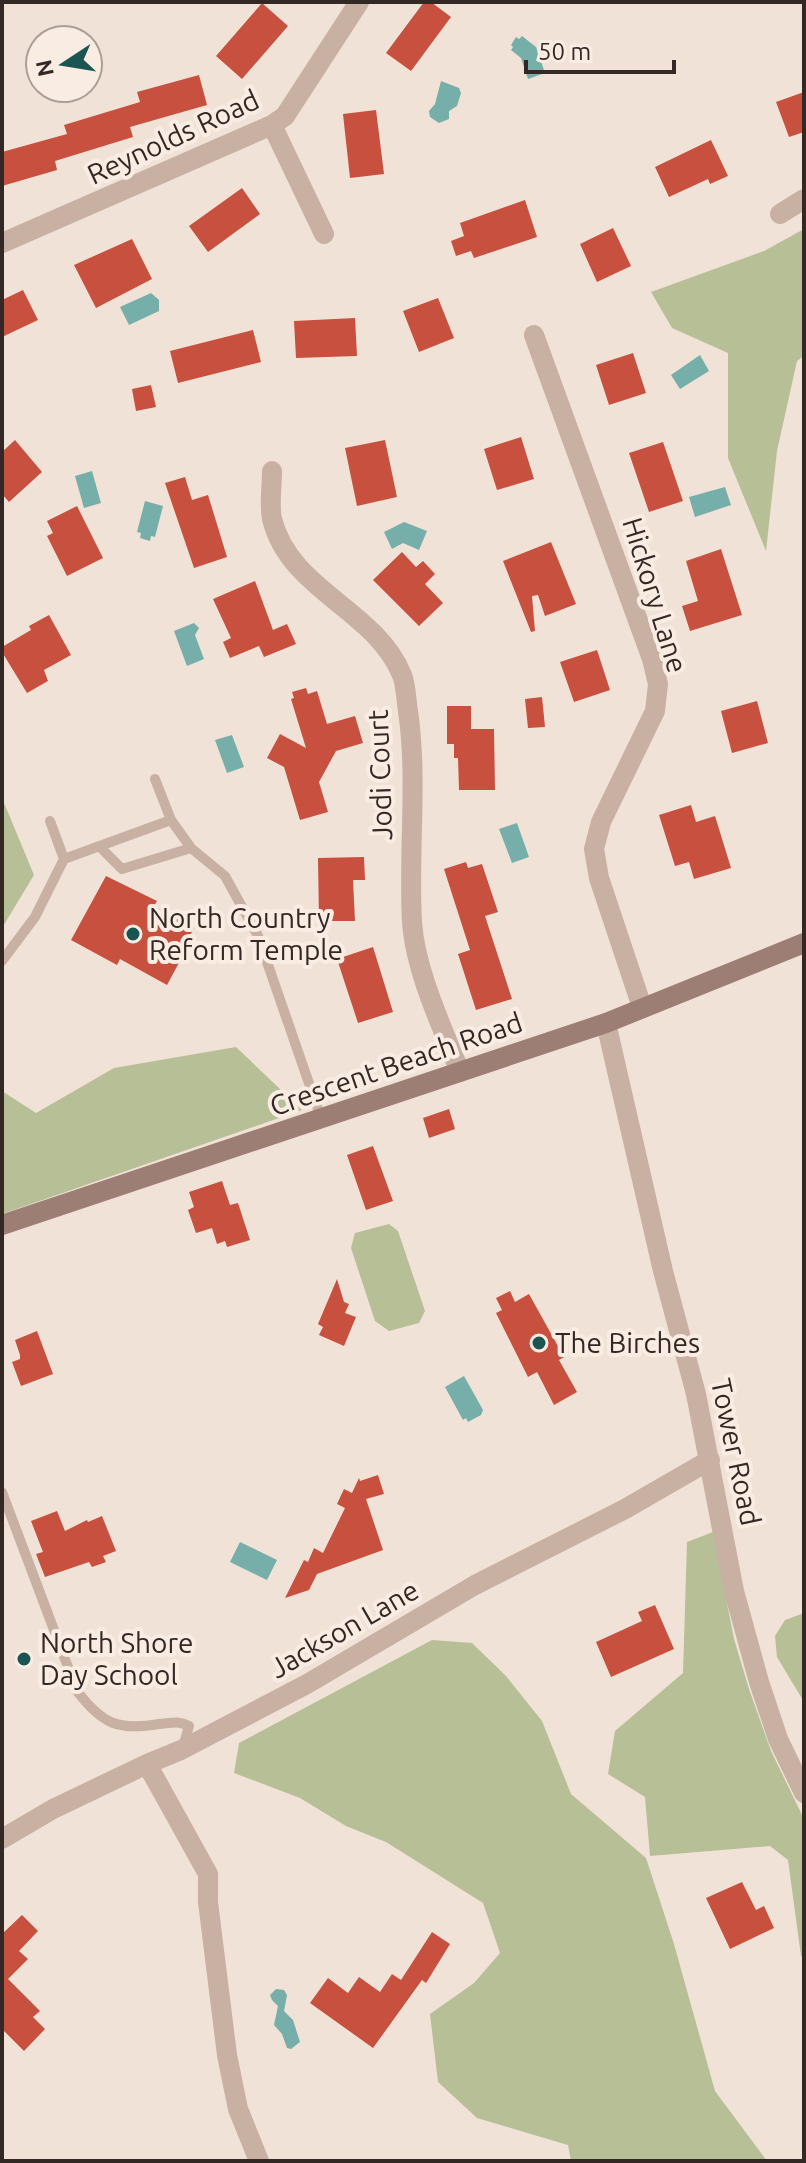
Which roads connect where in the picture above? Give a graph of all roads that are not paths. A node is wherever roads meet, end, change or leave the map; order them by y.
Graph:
1 (359, 2) edge
2 (272, 125) junction
3 (804, 199) edge
4 (780, 214) dead end
5 (324, 234) dead end
6 (2, 243) edge
7 (534, 335) dead end
8 (272, 471) dead end
9 (155, 779) dead end
10 (171, 820) junction
11 (50, 821) dead end
12 (99, 846) junction
13 (191, 848) junction
14 (64, 859) junction
15 (804, 943) edge
16 (2, 961) edge
17 (642, 1007) junction
18 (606, 1023) junction
19 (460, 1072) junction
20 (321, 1118) junction
21 (2, 1225) edge
22 (710, 1460) junction
23 (2, 1492) edge
24 (181, 1750) junction
25 (147, 1764) junction
26 (804, 1793) edge
27 (2, 1839) edge
28 (259, 2161) edge

1 - 2 street, Reynolds Road
2 - 5 street
2 - 6 street, Reynolds Road
3 - 4 street
7 - 17 street, Hickory Lane
8 - 19 street, Jodi Court
9 - 10 lane
10 - 12 lane
10 - 13 lane
11 - 14 lane
12 - 13 lane
12 - 14 lane
13 - 20 lane
14 - 16 lane
15 - 17 street, Crescent Beach Road
17 - 18 street, Crescent Beach Road
18 - 19 street, Crescent Beach Road
18 - 22 street, Tower Road
19 - 20 street, Crescent Beach Road
20 - 21 street, Crescent Beach Road
22 - 24 street, Jackson Lane
22 - 26 street, Tower Road
23 - 24 lane
24 - 25 street, Jackson Lane
25 - 27 street, Jackson Lane
25 - 28 street

